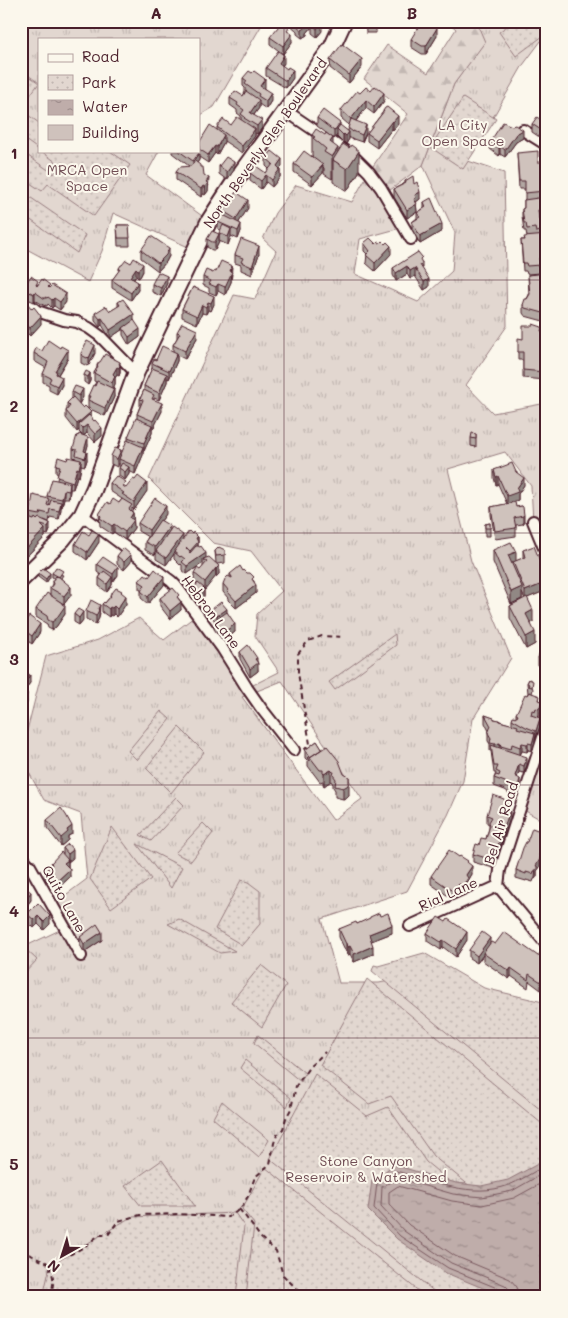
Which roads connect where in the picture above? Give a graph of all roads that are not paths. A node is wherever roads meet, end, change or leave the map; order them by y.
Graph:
1 (344, 21) edge
2 (286, 111) junction
3 (523, 130) edge
4 (547, 145) edge
5 (410, 240) dead end
6 (21, 298) edge
7 (136, 374) junction
8 (82, 515) junction
9 (533, 521) dead end
10 (547, 554) edge
11 (21, 580) edge
12 (547, 725) edge
13 (294, 750) road end
14 (21, 856) edge
15 (498, 886) junction
16 (410, 926) dead end
17 (547, 945) edge
18 (81, 956) dead end

1 - 2 main road, North Beverly Glen Boulevard
2 - 5 street
2 - 7 main road, North Beverly Glen Boulevard
3 - 4 street
6 - 7 street
7 - 8 main road, North Beverly Glen Boulevard
8 - 11 main road, North Beverly Glen Boulevard
8 - 13 street, Hebron Lane
9 - 10 street
12 - 15 street, Bel Air Road
14 - 18 street, Quito Lane
15 - 16 street, Rial Lane
15 - 17 street, Bel Air Road

